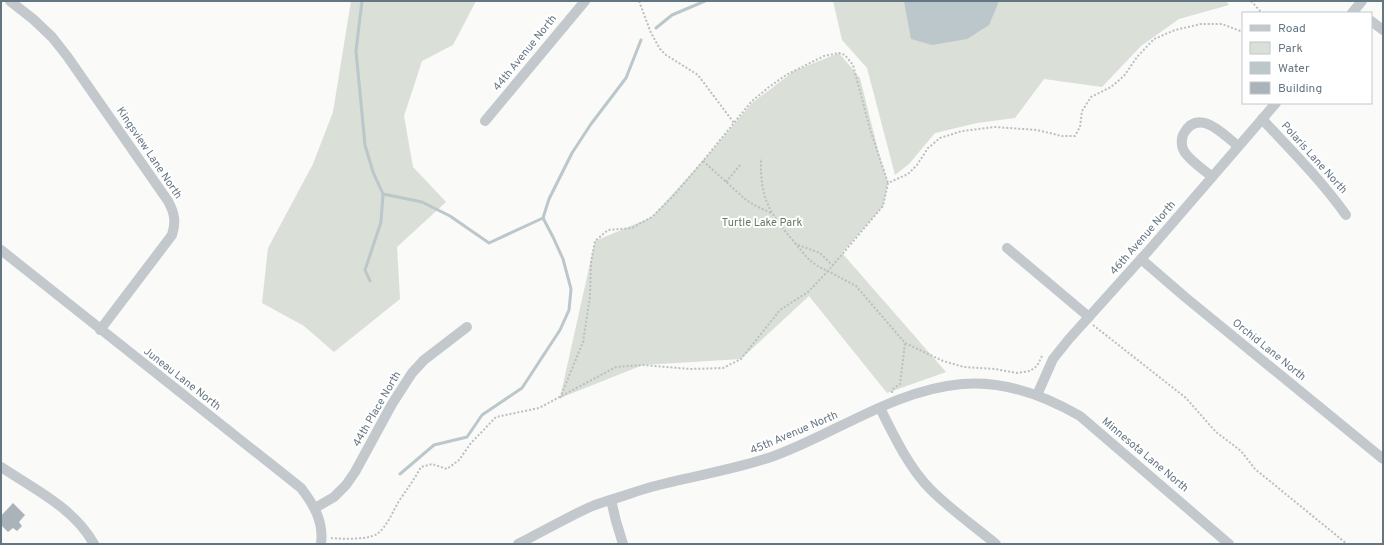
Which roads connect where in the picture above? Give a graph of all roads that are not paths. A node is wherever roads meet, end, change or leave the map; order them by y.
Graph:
1 (10, 1) edge
2 (585, 1) edge
3 (1372, 22) edge
4 (1383, 30) edge
5 (1275, 104) edge
6 (1262, 119) junction
7 (485, 121) dead end
8 (1238, 146) junction
9 (1212, 176) junction
10 (1346, 215) dead end
11 (1007, 248) dead end
12 (1, 250) edge
13 (1141, 259) junction
14 (1086, 320) junction
15 (467, 327) dead end
16 (100, 330) junction
17 (1037, 395) junction
18 (880, 408) junction
19 (1381, 454) edge
20 (1, 467) edge
21 (611, 500) junction
22 (314, 508) junction
23 (322, 541) edge
24 (94, 544) edge
25 (518, 544) edge
26 (624, 544) edge
27 (996, 544) edge
28 (1229, 544) edge

1 - 16 street, Kingsview Lane North
2 - 7 street, 44th Avenue North
3 - 4 street
5 - 6 street, 46th Avenue North
6 - 8 street, 46th Avenue North
6 - 10 street, Polaris Lane North
8 - 9 street, 46th Avenue North
8 - 9 street
9 - 13 street, 46th Avenue North
11 - 14 street
12 - 16 street, Juneau Lane North
13 - 14 street, 46th Avenue North
13 - 19 street, Orchid Lane North
14 - 17 street, 46th Avenue North
15 - 22 street, 44th Place North
16 - 22 street, Juneau Lane North
17 - 18 street, 45th Avenue North
17 - 28 street, Minnesota Lane North
18 - 21 street, 45th Avenue North
18 - 27 street
20 - 24 street
21 - 25 street, 45th Avenue North
21 - 26 street
22 - 23 street, Juneau Lane North

